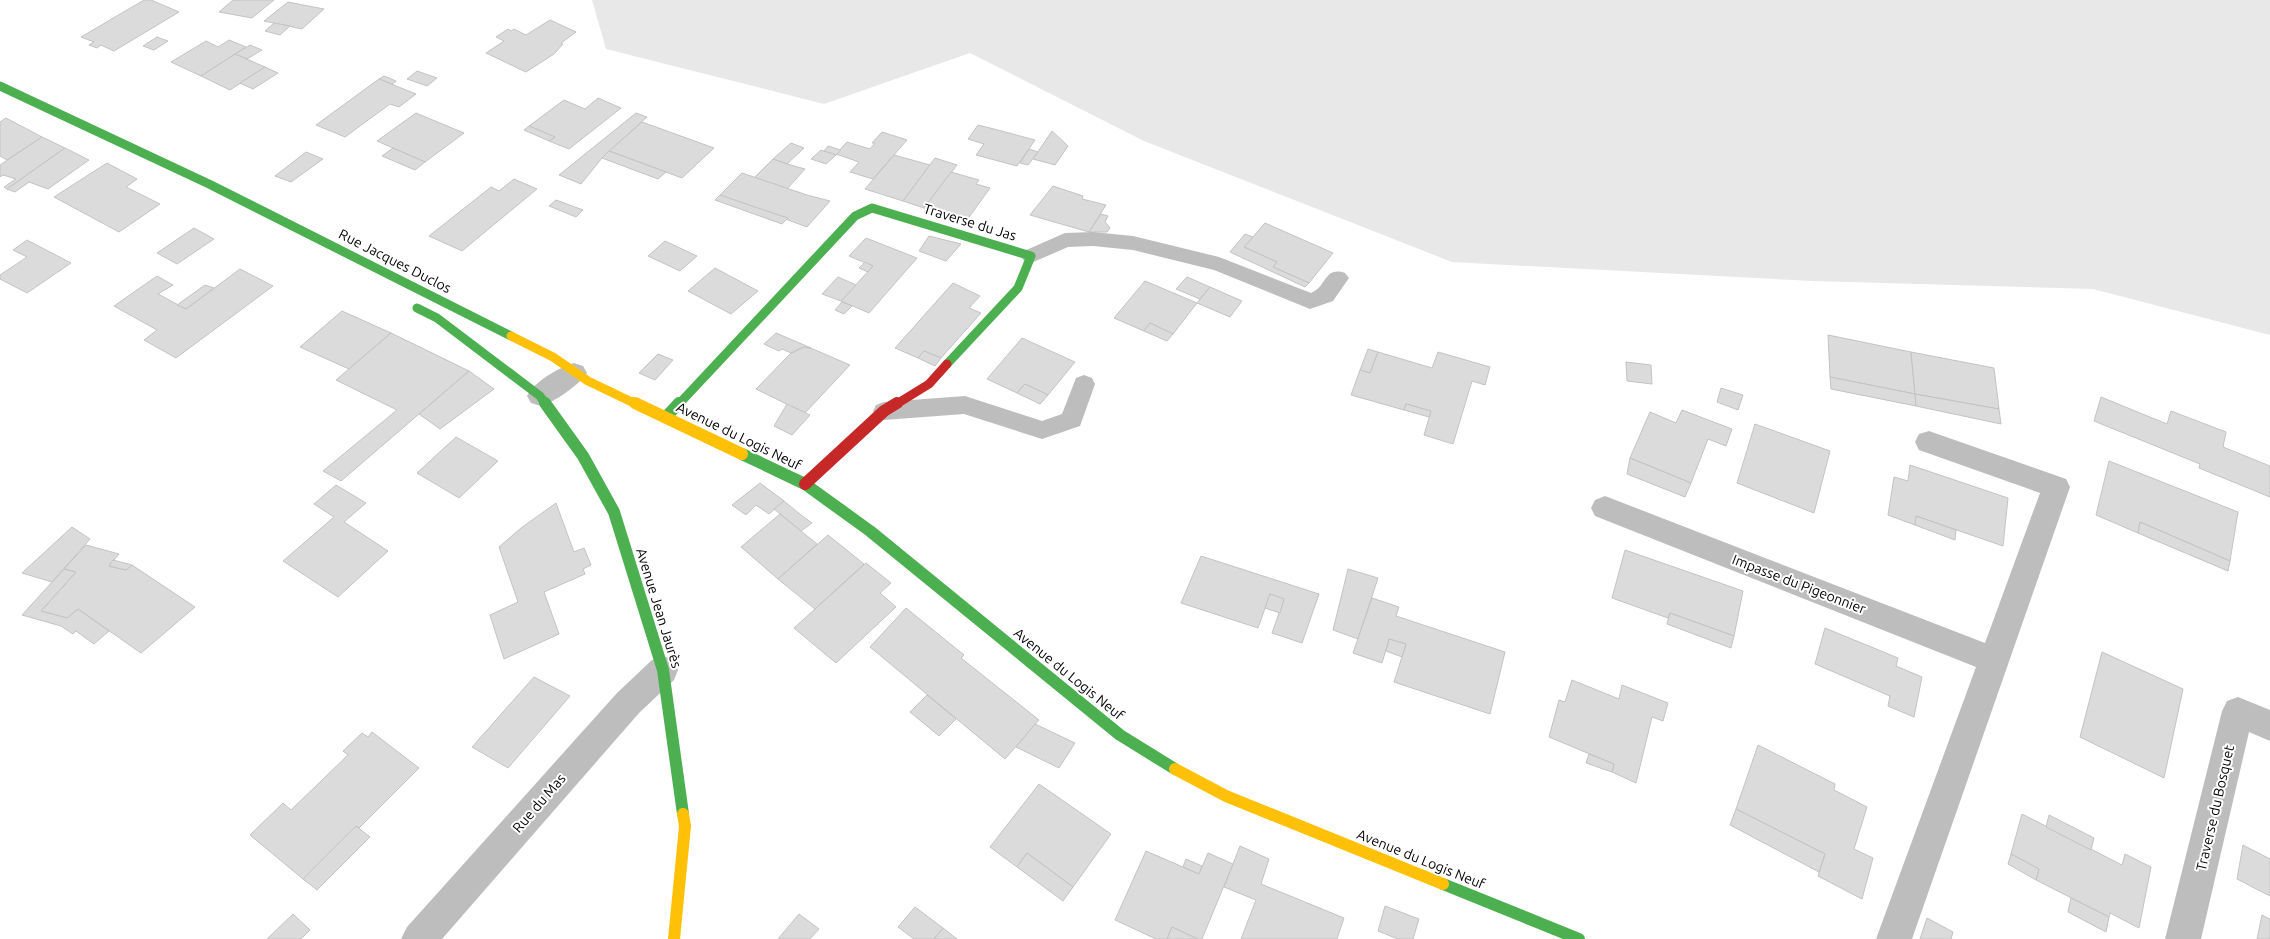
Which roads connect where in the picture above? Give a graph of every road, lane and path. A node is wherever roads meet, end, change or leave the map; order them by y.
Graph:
1 (0, 86) edge
2 (199, 179) junction
3 (236, 210) dead end
4 (1031, 256) junction
5 (1338, 278) dead end
6 (405, 302) dead end
7 (574, 373) junction
8 (1084, 384) dead end
9 (540, 396) junction
10 (884, 411) junction
11 (666, 417) junction
12 (1929, 442) dead end
13 (805, 484) junction
14 (1605, 508) dead end
15 (1994, 660) junction
16 (663, 670) junction
17 (2270, 726) edge
18 (419, 939) edge
19 (674, 939) edge
20 (1579, 939) edge
21 (1894, 939) edge
22 (2183, 939) edge

1 - 2 street, Rue Jacques Duclos
2 - 3 street, Rue Jacques Duclos
2 - 7 street, Rue Jacques Duclos
4 - 5 lane
4 - 10 street
4 - 11 street, Traverse du Jas
6 - 9 street, Avenue Jean Jaurès
7 - 9 street
7 - 11 street, Avenue du Logis Neuf
8 - 10 lane
9 - 16 street, Avenue Jean Jaurès
10 - 13 street
11 - 13 street, Avenue du Logis Neuf
12 - 15 street
13 - 20 street, Avenue du Logis Neuf
14 - 15 street, Impasse du Pigeonnier
15 - 21 street
16 - 18 street, Rue du Mas
16 - 19 street, Avenue Jean Jaurès
17 - 22 street, Traverse du Bosquet

